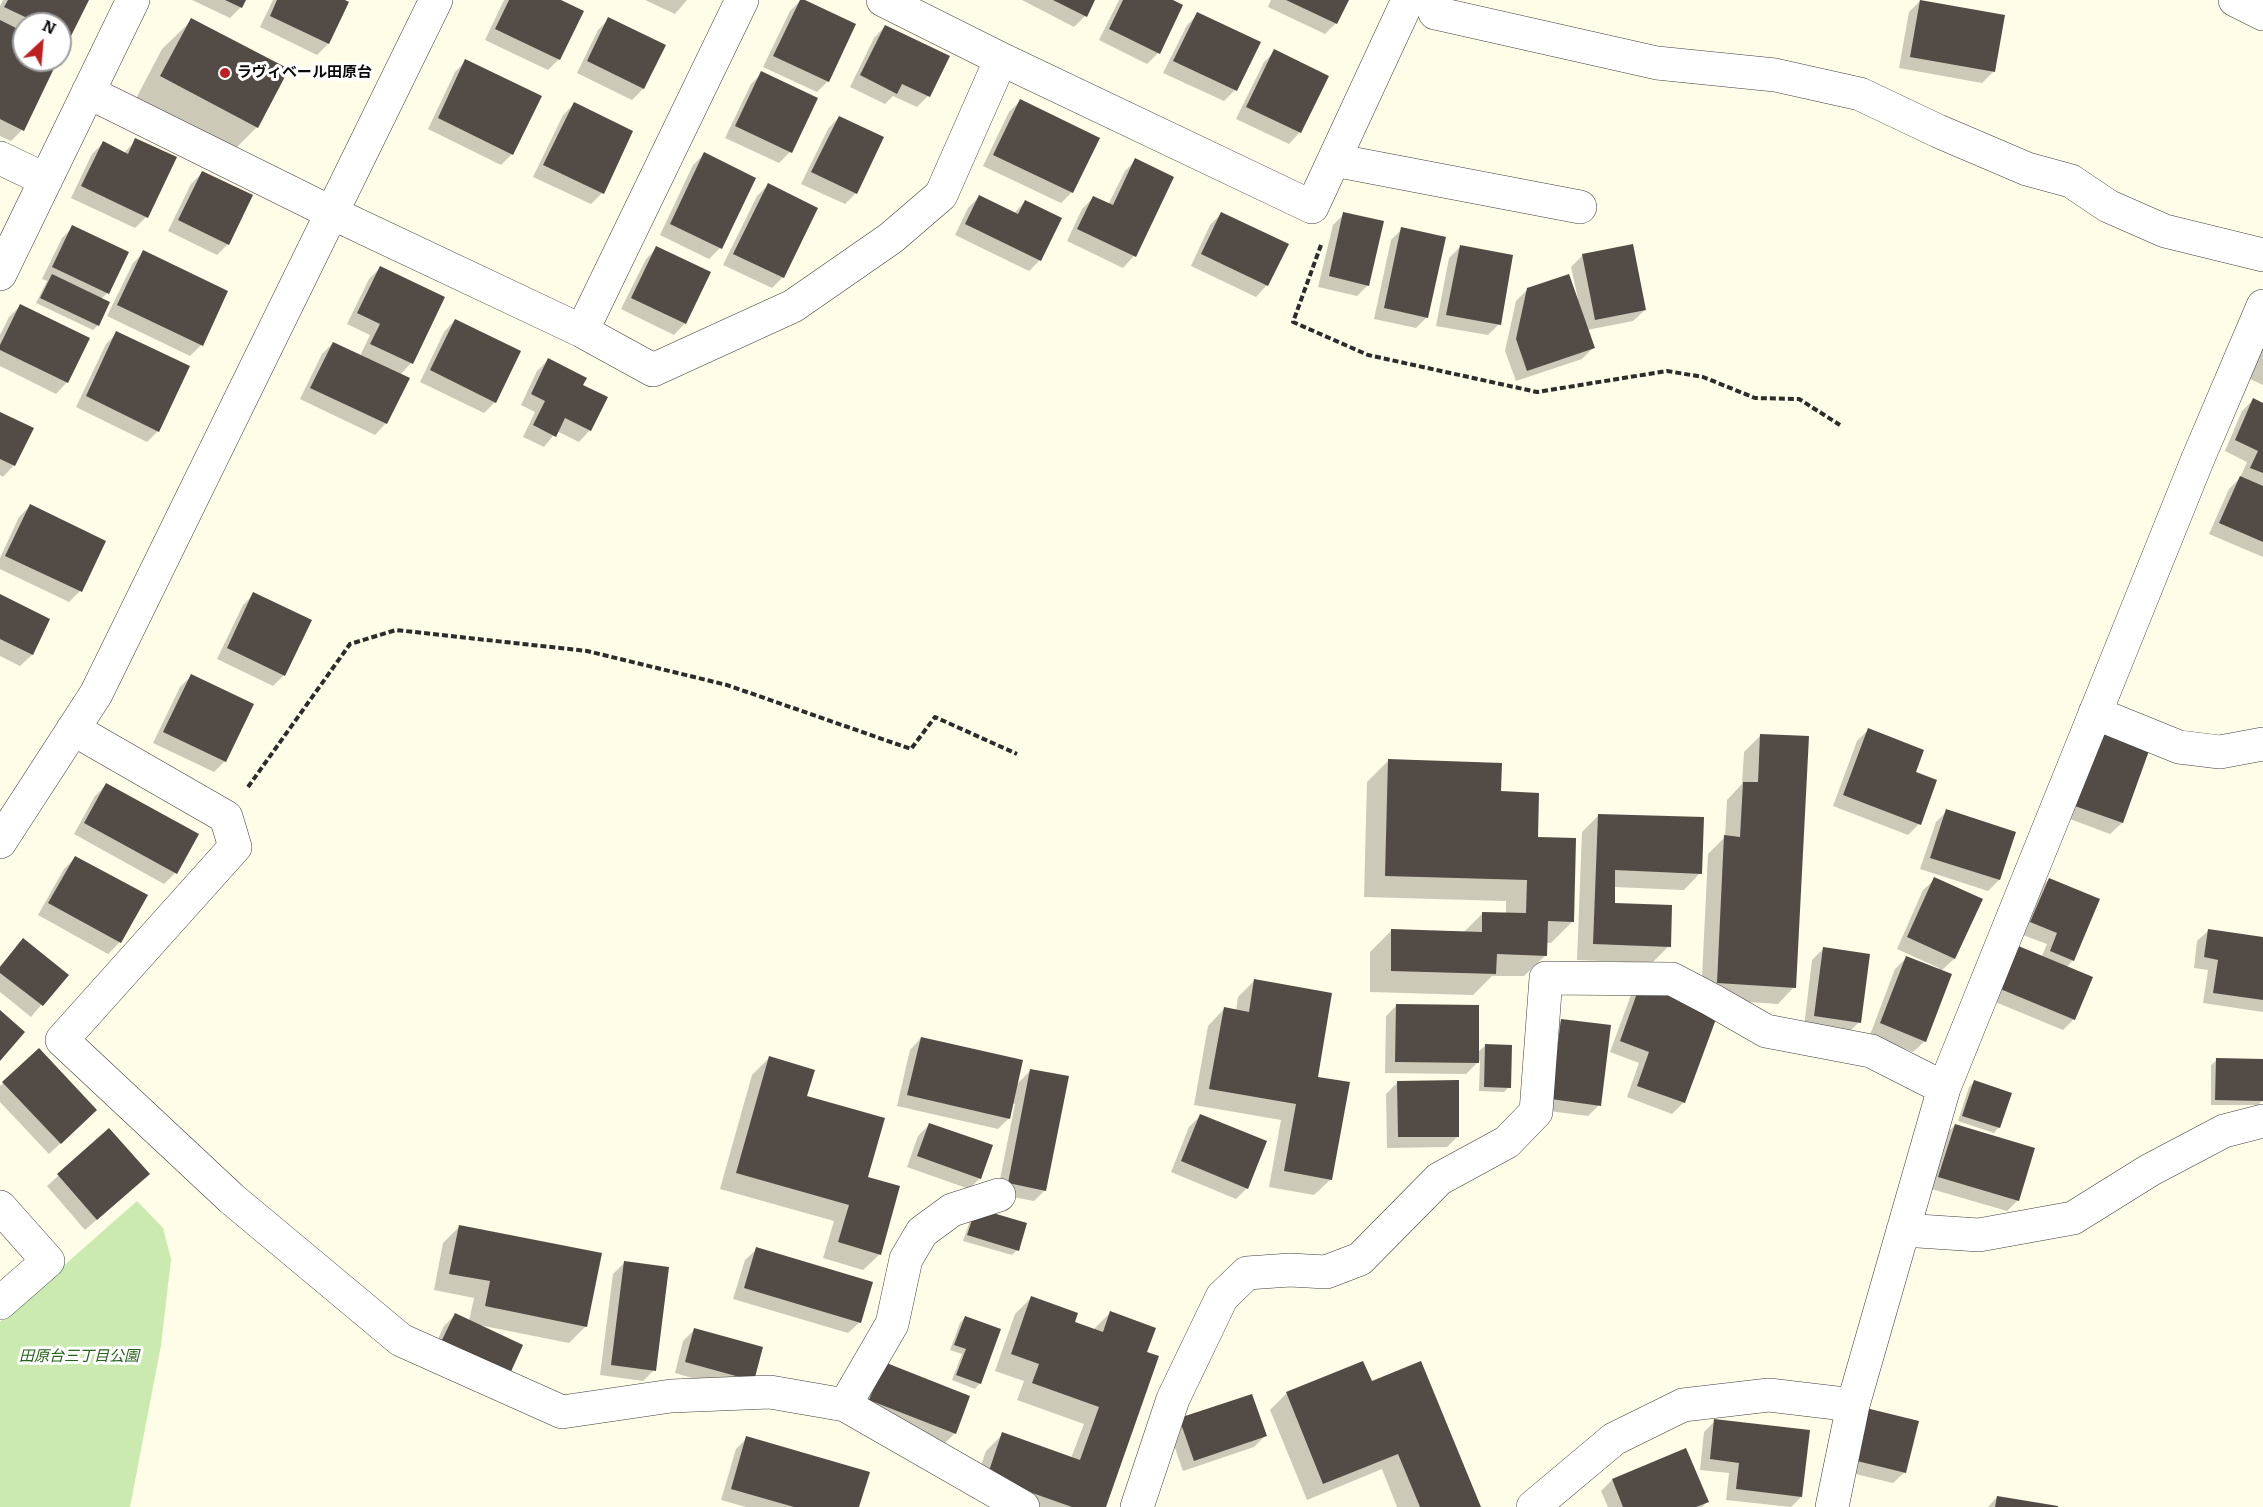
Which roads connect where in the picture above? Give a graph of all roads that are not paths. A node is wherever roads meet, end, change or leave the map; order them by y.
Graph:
1 (133, 0) edge
2 (436, 0) edge
3 (742, 0) edge
4 (883, 0) edge
5 (2235, 0) edge
6 (1422, 7) edge
7 (2263, 14) edge
8 (1001, 59) junction
9 (88, 92) junction
10 (0, 158) edge
11 (1334, 160) junction
12 (46, 180) junction
13 (1580, 207) dead end
14 (332, 213) junction
15 (2263, 255) edge
16 (0, 274) edge
17 (2263, 306) edge
18 (582, 331) junction
19 (2095, 713) junction
20 (73, 729) junction
21 (2263, 744) edge
22 (0, 842) edge
23 (1944, 1088) junction
24 (2263, 1121) edge
25 (999, 1195) dead end
26 (0, 1207) edge
27 (1903, 1230) junction
28 (0, 1303) edge
29 (845, 1405) junction
30 (1853, 1405) junction
31 (1023, 1507) edge
32 (1137, 1507) edge
33 (1533, 1507) edge
34 (1832, 1507) edge

1 - 9 street
2 - 14 street
3 - 18 street
4 - 8 street
5 - 7 street
6 - 11 street
6 - 15 street
8 - 11 street
8 - 18 street
9 - 12 street
9 - 14 street
10 - 12 street
11 - 13 street
12 - 16 street
14 - 18 street
14 - 20 street
17 - 19 street
19 - 21 street
19 - 23 street
20 - 22 street
20 - 29 street
23 - 27 street
23 - 32 street
24 - 27 street
25 - 29 street
26 - 28 street
27 - 30 street
29 - 31 street
30 - 33 street
30 - 34 street

